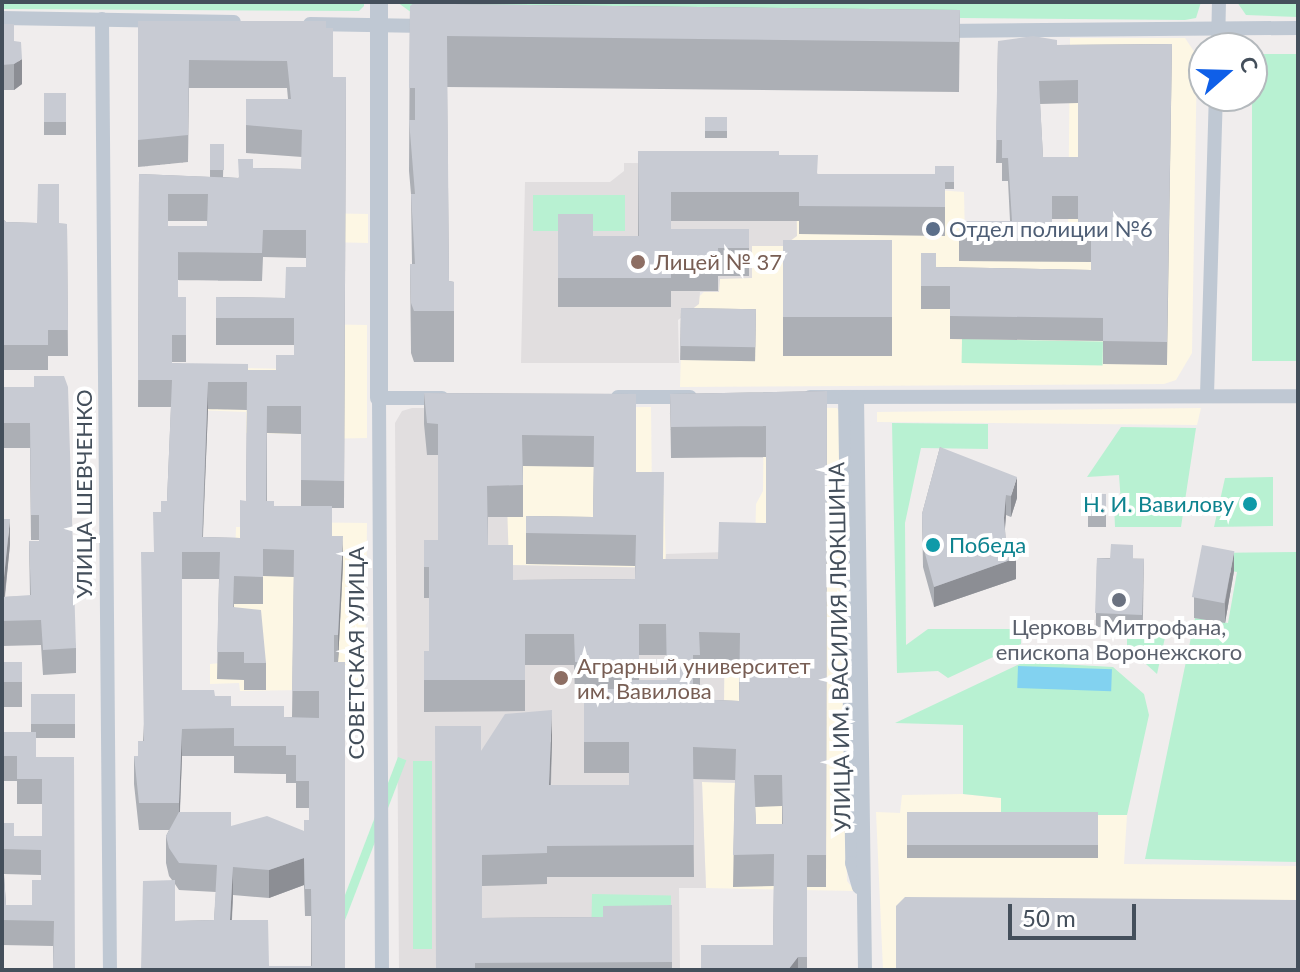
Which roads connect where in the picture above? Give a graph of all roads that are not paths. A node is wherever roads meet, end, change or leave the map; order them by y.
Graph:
1 (379, 2) edge
2 (1219, 2) edge
3 (2, 18) edge
4 (102, 19) junction
5 (253, 22) edge
6 (298, 23) edge
7 (379, 25) junction
8 (441, 26) edge
9 (1298, 28) edge
10 (1218, 29) junction
11 (920, 31) edge
12 (1216, 112) edge
13 (1207, 395) junction
14 (1298, 396) edge
15 (606, 397) edge
16 (702, 397) edge
17 (788, 397) edge
18 (851, 397) junction
19 (379, 398) junction
20 (455, 398) edge
21 (110, 970) edge
22 (382, 970) edge
23 (865, 970) edge

1 - 7 street, СОВЕТСКАЯ УЛИЦА
2 - 10 street
3 - 4 street
4 - 5 street
4 - 21 street, УЛИЦА ШЕВЧЕНКО
6 - 7 street
7 - 8 street
7 - 19 street, СОВЕТСКАЯ УЛИЦА
9 - 10 street
10 - 11 street
12 - 13 street
13 - 14 street
13 - 18 street
15 - 16 street
17 - 18 street
18 - 23 street, УЛИЦА ИМ. ВАСИЛИЯ ЛЮКШИНА
19 - 20 street
19 - 22 street, СОВЕТСКАЯ УЛИЦА

